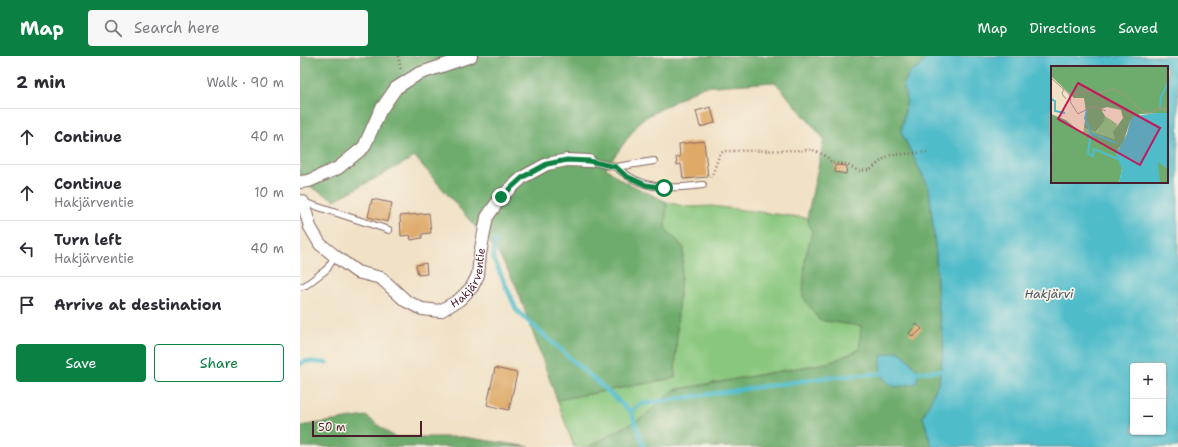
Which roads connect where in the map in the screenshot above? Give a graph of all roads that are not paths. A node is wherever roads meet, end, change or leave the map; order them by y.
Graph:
1 (471, 56) edge
2 (589, 161) joint
3 (654, 162) dead end
4 (616, 167) junction
5 (300, 182) edge
6 (703, 186) road end
7 (301, 201) edge
8 (390, 230) dead end
9 (334, 256) junction
10 (300, 287) edge

1 - 5 street
2 - 4 lane
2 - 9 street, Hakjärventie
3 - 4 lane
4 - 6 lane
7 - 8 lane
7 - 9 street, Hakjärventie
9 - 10 lane

